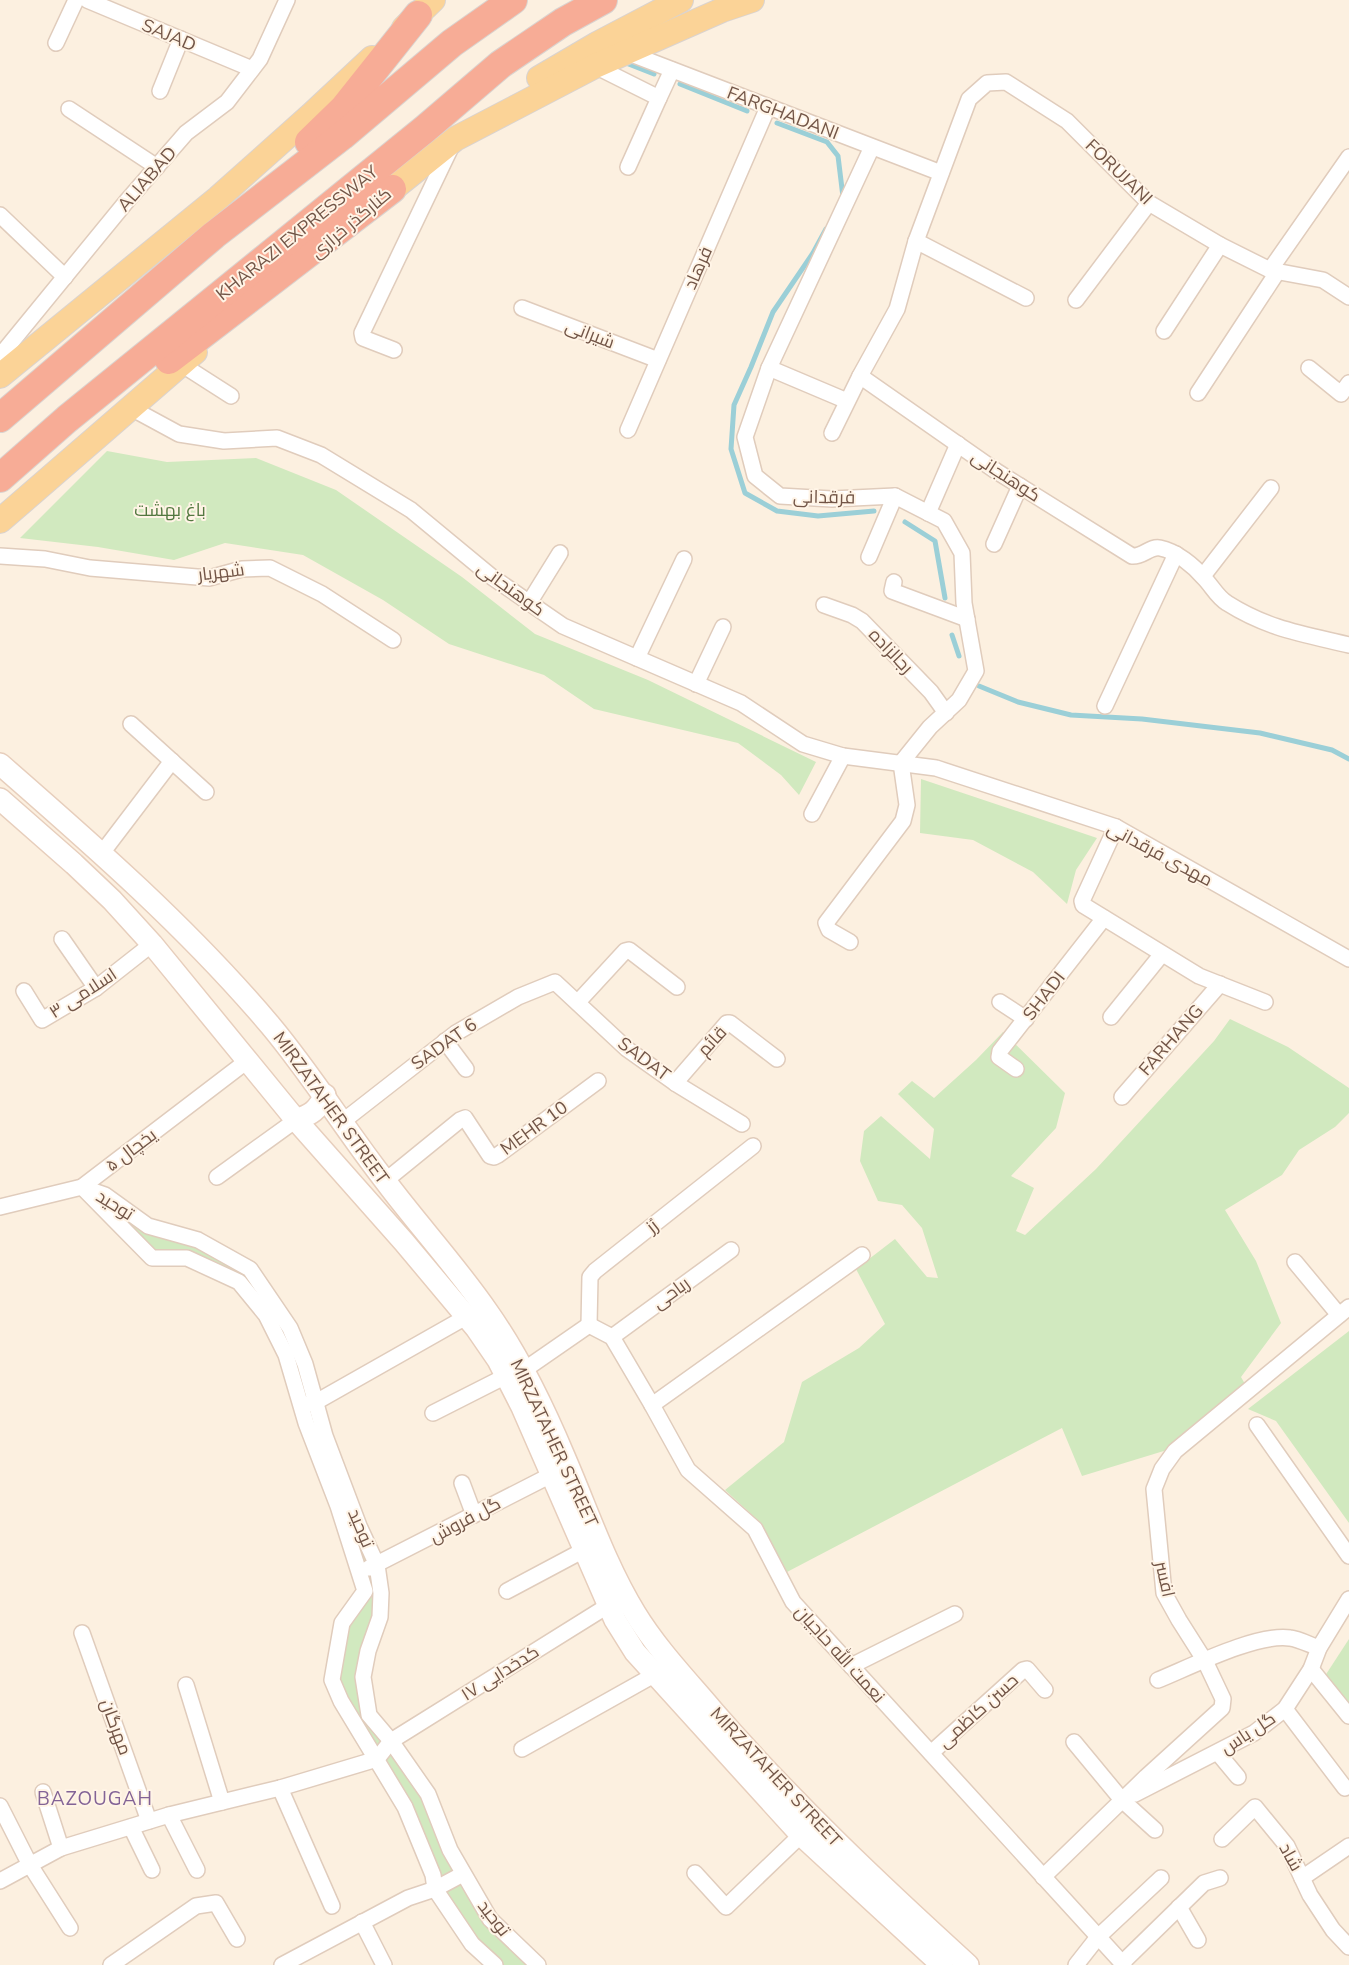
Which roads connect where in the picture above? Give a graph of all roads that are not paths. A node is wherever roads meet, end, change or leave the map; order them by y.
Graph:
1 (76, 0) edge
2 (87, 0) edge
3 (287, 0) edge
4 (513, 0) edge
5 (603, 0) edge
6 (681, 0) edge
7 (752, 0) edge
8 (426, 7) edge
9 (181, 40) junction
10 (56, 44) dead end
11 (626, 52) junction
12 (595, 66) junction
13 (252, 69) junction
14 (672, 70) junction
15 (160, 91) dead end
16 (659, 98) junction
17 (768, 107) junction
18 (69, 109) dead end
19 (454, 139) junction
20 (872, 148) junction
21 (1349, 157) edge
22 (157, 166) junction
23 (628, 167) dead end
24 (941, 173) junction
25 (392, 189) junction
26 (1149, 202) junction
27 (0, 215) edge
28 (214, 235) junction
29 (916, 241) junction
30 (1220, 245) junction
31 (1274, 271) junction
32 (65, 277) junction
33 (1349, 297) edge
34 (1026, 298) dead end
35 (1076, 300) dead end
36 (522, 308) dead end
37 (1164, 331) dead end
38 (394, 350) dead end
39 (0, 356) edge
40 (658, 360) junction
41 (181, 364) junction
42 (769, 368) junction
43 (1309, 368) dead end
44 (0, 376) edge
45 (860, 376) junction
46 (1349, 383) edge
47 (1198, 393) dead end
48 (231, 396) dead end
49 (847, 401) junction
50 (131, 408) junction
51 (0, 418) edge
52 (628, 430) dead end
53 (832, 433) dead end
54 (958, 444) junction
55 (0, 478) edge
56 (1020, 486) junction
57 (1272, 488) dead end
58 (0, 491) edge
59 (895, 496) junction
60 (928, 513) junction
61 (0, 521) edge
62 (994, 544) dead end
63 (560, 553) dead end
64 (1176, 554) junction
65 (0, 556) edge
66 (869, 557) dead end
67 (684, 559) dead end
68 (1203, 576) junction
69 (894, 582) dead end
70 (529, 603) junction
71 (824, 605) dead end
72 (967, 619) junction
73 (723, 627) dead end
74 (393, 640) dead end
75 (1349, 645) edge
76 (636, 658) junction
77 (696, 684) junction
78 (1105, 706) dead end
79 (946, 712) junction
80 (131, 724) dead end
81 (843, 756) junction
82 (172, 761) junction
83 (901, 763) junction
84 (0, 764) edge
85 (206, 792) dead end
86 (0, 799) edge
87 (812, 814) dead end
88 (1116, 827) junction
89 (102, 853) junction
90 (1104, 918) junction
91 (62, 940) dead end
92 (850, 942) dead end
93 (152, 944) junction
94 (1162, 954) junction
95 (211, 959) junction
96 (1349, 959) edge
97 (556, 982) joint
98 (1220, 984) junction
99 (185, 985) junction
100 (677, 987) dead end
101 (96, 988) junction
102 (24, 991) dead end
103 (578, 1002) junction
104 (1000, 1002) dead end
105 (1265, 1002) dead end
106 (1111, 1017) dead end
107 (1026, 1019) junction
108 (445, 1041) junction
109 (777, 1059) dead end
110 (247, 1061) junction
111 (466, 1069) dead end
112 (1016, 1069) dead end
113 (598, 1081) dead end
114 (675, 1083) junction
115 (325, 1096) junction
116 (1122, 1096) dead end
117 (296, 1120) junction
118 (342, 1122) junction
119 (742, 1124) dead end
120 (753, 1146) dead end
121 (217, 1177) dead end
122 (385, 1182) junction
123 (82, 1187) junction
124 (0, 1207) edge
125 (198, 1240) junction
126 (731, 1250) dead end
127 (862, 1255) dead end
128 (187, 1258) junction
129 (1295, 1262) dead end
130 (250, 1269) junction
131 (240, 1282) junction
132 (1344, 1311) edge
133 (466, 1317) junction
134 (589, 1324) junction
135 (612, 1337) junction
136 (515, 1373) junction
137 (316, 1402) junction
138 (652, 1405) junction
139 (301, 1406) junction
140 (433, 1413) dead end
141 (1257, 1425) dead end
142 (553, 1474) junction
143 (462, 1483) dead end
144 (474, 1515) junction
145 (584, 1550) junction
146 (1349, 1556) edge
147 (378, 1565) junction
148 (358, 1572) junction
149 (507, 1591) dead end
150 (1349, 1599) edge
151 (608, 1605) junction
152 (955, 1614) dead end
153 (82, 1633) dead end
154 (1319, 1648) junction
155 (1205, 1661) junction
156 (851, 1666) junction
157 (1311, 1669) junction
158 (654, 1675) junction
159 (1158, 1680) dead end
160 (186, 1685) dead end
161 (1045, 1690) dead end
162 (1285, 1709) junction
163 (1349, 1716) edge
164 (391, 1740) junction
165 (1074, 1742) dead end
166 (522, 1749) dead end
167 (931, 1753) junction
168 (1218, 1753) junction
169 (376, 1759) junction
170 (1238, 1777) dead end
171 (280, 1788) junction
172 (1345, 1788) dead end
173 (43, 1792) dead end
174 (1122, 1800) junction
175 (222, 1802) junction
176 (0, 1806) edge
177 (169, 1815) junction
178 (150, 1821) junction
179 (131, 1827) junction
180 (1155, 1830) dead end
181 (801, 1835) junction
182 (1222, 1839) dead end
183 (1349, 1846) edge
184 (61, 1848) junction
185 (30, 1865) junction
186 (152, 1870) dead end
187 (197, 1870) dead end
188 (695, 1873) dead end
189 (463, 1874) junction
190 (1043, 1877) junction
191 (1161, 1878) dead end
192 (1220, 1878) dead end
193 (1302, 1878) junction
194 (0, 1881) edge
195 (435, 1889) junction
196 (332, 1906) dead end
197 (1179, 1907) junction
198 (362, 1922) junction
199 (70, 1928) dead end
200 (1098, 1937) junction
201 (237, 1939) dead end
202 (1198, 1940) dead end
203 (1349, 1947) edge
204 (1123, 1964) edge
205 (111, 1965) edge
206 (282, 1965) edge
207 (384, 1965) edge
208 (495, 1965) edge
209 (538, 1965) edge
210 (942, 1965) edge
211 (968, 1965) edge
212 (1076, 1965) edge

1 - 10 street
2 - 9 street, SAJAD
3 - 13 street, ALIABAD
4 - 28 highway
5 - 55 highway, KHARAZI EXPRESSWAY
6 - 19 main road
7 - 11 main road, کنارگذر خرازی
8 - 28 highway
8 - 44 main road
9 - 13 street, SAJAD
9 - 15 street
11 - 12 main road, کنارگذر خرازی
11 - 14 street, FARGHADANI
12 - 16 street
12 - 19 main road, کنارگذر خرازی
13 - 22 street, ALIABAD
14 - 16 street
14 - 17 street, FARGHADANI
16 - 23 street
17 - 20 street, FARGHADANI
17 - 40 street, فرهاد
18 - 22 street
19 - 25 main road, کنارگذر خرازی
19 - 38 street
20 - 24 street, FARGHADANI
20 - 42 street, فرقدانی
21 - 31 street
22 - 32 street, ALIABAD
24 - 26 street, FORUJANI
24 - 29 street
25 - 41 main road, کنارگذر خرازی
25 - 58 highway
26 - 30 street, FORUJANI
26 - 35 street
27 - 32 street
28 - 51 highway
29 - 34 street
29 - 45 street
30 - 31 street, FORUJANI
30 - 37 street
31 - 33 street, FORUJANI
31 - 47 street
32 - 39 street, ALIABAD
36 - 40 street, شیرانی
40 - 52 street, فرهاد
41 - 48 street
41 - 50 main road, کنارگذر خرازی
42 - 49 street
42 - 59 street, فرقدانی
43 - 46 street
45 - 49 street
45 - 54 street, کوهنجانی
49 - 53 street
50 - 61 main road, کنارگذر خرازی
50 - 70 street, کوهنجانی
54 - 56 street, کوهنجانی
54 - 60 street
56 - 62 street
56 - 64 street, کوهنجانی
57 - 68 street
59 - 60 street, فرقدانی
59 - 66 street
60 - 72 street, فرقدانی
63 - 70 street
64 - 68 street
64 - 78 street
65 - 74 street, شهریار
67 - 76 street
68 - 75 street
69 - 72 street
70 - 76 street, کوهنجانی
71 - 79 street, رجالزاده
72 - 79 street, فرقدانی
73 - 77 street
76 - 77 street, کوهنجانی
77 - 81 street, کوهنجانی
79 - 83 street
80 - 82 street
81 - 83 street, کوهنجانی
81 - 87 street
82 - 85 street
82 - 89 street
83 - 88 street, مهدی فرقدانی
83 - 92 street
84 - 89 main road, MIRZATAHER STREET
86 - 93 main road, MIRZATAHER STREET
88 - 90 street
88 - 96 street, مهدی فرقدانی
89 - 95 main road, MIRZATAHER STREET
90 - 94 street
90 - 107 street, SHADI
91 - 101 street
93 - 99 main road, MIRZATAHER STREET
93 - 101 street, اسلامی ۳
94 - 98 street
94 - 106 street
95 - 99 main road
95 - 115 main road, MIRZATAHER STREET
97 - 103 street, SADAT
97 - 108 street, SADAT 6
98 - 105 street
98 - 116 street, FARHANG
99 - 110 main road, MIRZATAHER STREET
100 - 103 street
101 - 102 street, اسلامی ۳
103 - 114 street, SADAT
104 - 107 street
107 - 112 street, SHADI
108 - 111 street
108 - 118 street, SADAT 6
109 - 114 street, قائم
110 - 117 main road, MIRZATAHER STREET
110 - 123 street, یخچال ۵
113 - 122 street, MEHR 10
114 - 119 street, SADAT
115 - 117 main road
115 - 118 main road, MIRZATAHER STREET
117 - 121 street
117 - 133 main road, MIRZATAHER STREET
118 - 122 main road, MIRZATAHER STREET
120 - 134 street, رُز
122 - 136 main road, MIRZATAHER STREET
123 - 124 street, یخچال ۵
123 - 125 street, توحید
123 - 128 street, توحید
125 - 128 street
125 - 130 street, توحید
126 - 135 street, ریاحی
127 - 138 street
128 - 131 street, توحید
129 - 132 street
130 - 131 street
130 - 137 street, توحید
131 - 139 street, توحید
132 - 155 street, افسر
133 - 136 main road, MIRZATAHER STREET
133 - 137 street
134 - 135 street
134 - 136 street
135 - 138 street, نعمت الله حاجیان
136 - 140 street
136 - 142 main road, MIRZATAHER STREET
136 - 211 main road, MIRZATAHER STREET
137 - 139 street
137 - 147 street, توحید
138 - 156 street, نعمت الله حاجیان
139 - 148 street, توحید
141 - 146 street
142 - 144 street, گل فروش
142 - 145 main road, MIRZATAHER STREET
143 - 144 street
144 - 147 street, گل فروش
145 - 149 street
145 - 151 main road, MIRZATAHER STREET
147 - 148 street, گل فروش
147 - 164 street, توحید
148 - 169 street, توحید
150 - 154 street, گل یاس
151 - 158 main road, MIRZATAHER STREET
151 - 164 street, کدخدایی ۱۷
152 - 156 street
153 - 178 street, مهرگان
154 - 155 street
154 - 157 street, گل یاس
155 - 159 street
155 - 174 street, افسر
156 - 167 street, نعمت الله حاجیان
157 - 162 street, گل یاس
157 - 163 street
158 - 166 street
158 - 181 main road, MIRZATAHER STREET
160 - 175 street
161 - 167 street, حسن کاظمی
162 - 168 street, گل یاس
162 - 172 street
164 - 169 street, کدخدایی ۱۷
164 - 189 street, توحید
165 - 174 street
167 - 190 street, نعمت الله حاجیان
168 - 170 street
168 - 174 street, گل یاس
169 - 171 street
169 - 195 street, توحید
171 - 175 street
171 - 196 street
173 - 184 street
174 - 180 street
174 - 190 street, افسر
175 - 177 street
176 - 185 street
177 - 178 street
177 - 187 street
178 - 179 street
179 - 184 street
179 - 186 street
181 - 188 street
181 - 210 main road, MIRZATAHER STREET
182 - 193 street, شاد
183 - 193 street
184 - 185 street
185 - 194 street
185 - 199 street
189 - 195 street
189 - 209 street, توحید
190 - 200 street, نعمت الله حاجیان
191 - 200 street
192 - 197 street
193 - 203 street, شاد
195 - 198 street
195 - 208 street, توحید
197 - 202 street
197 - 204 street
198 - 206 street
198 - 207 street
200 - 204 street, نعمت الله حاجیان
200 - 212 street
201 - 205 street

